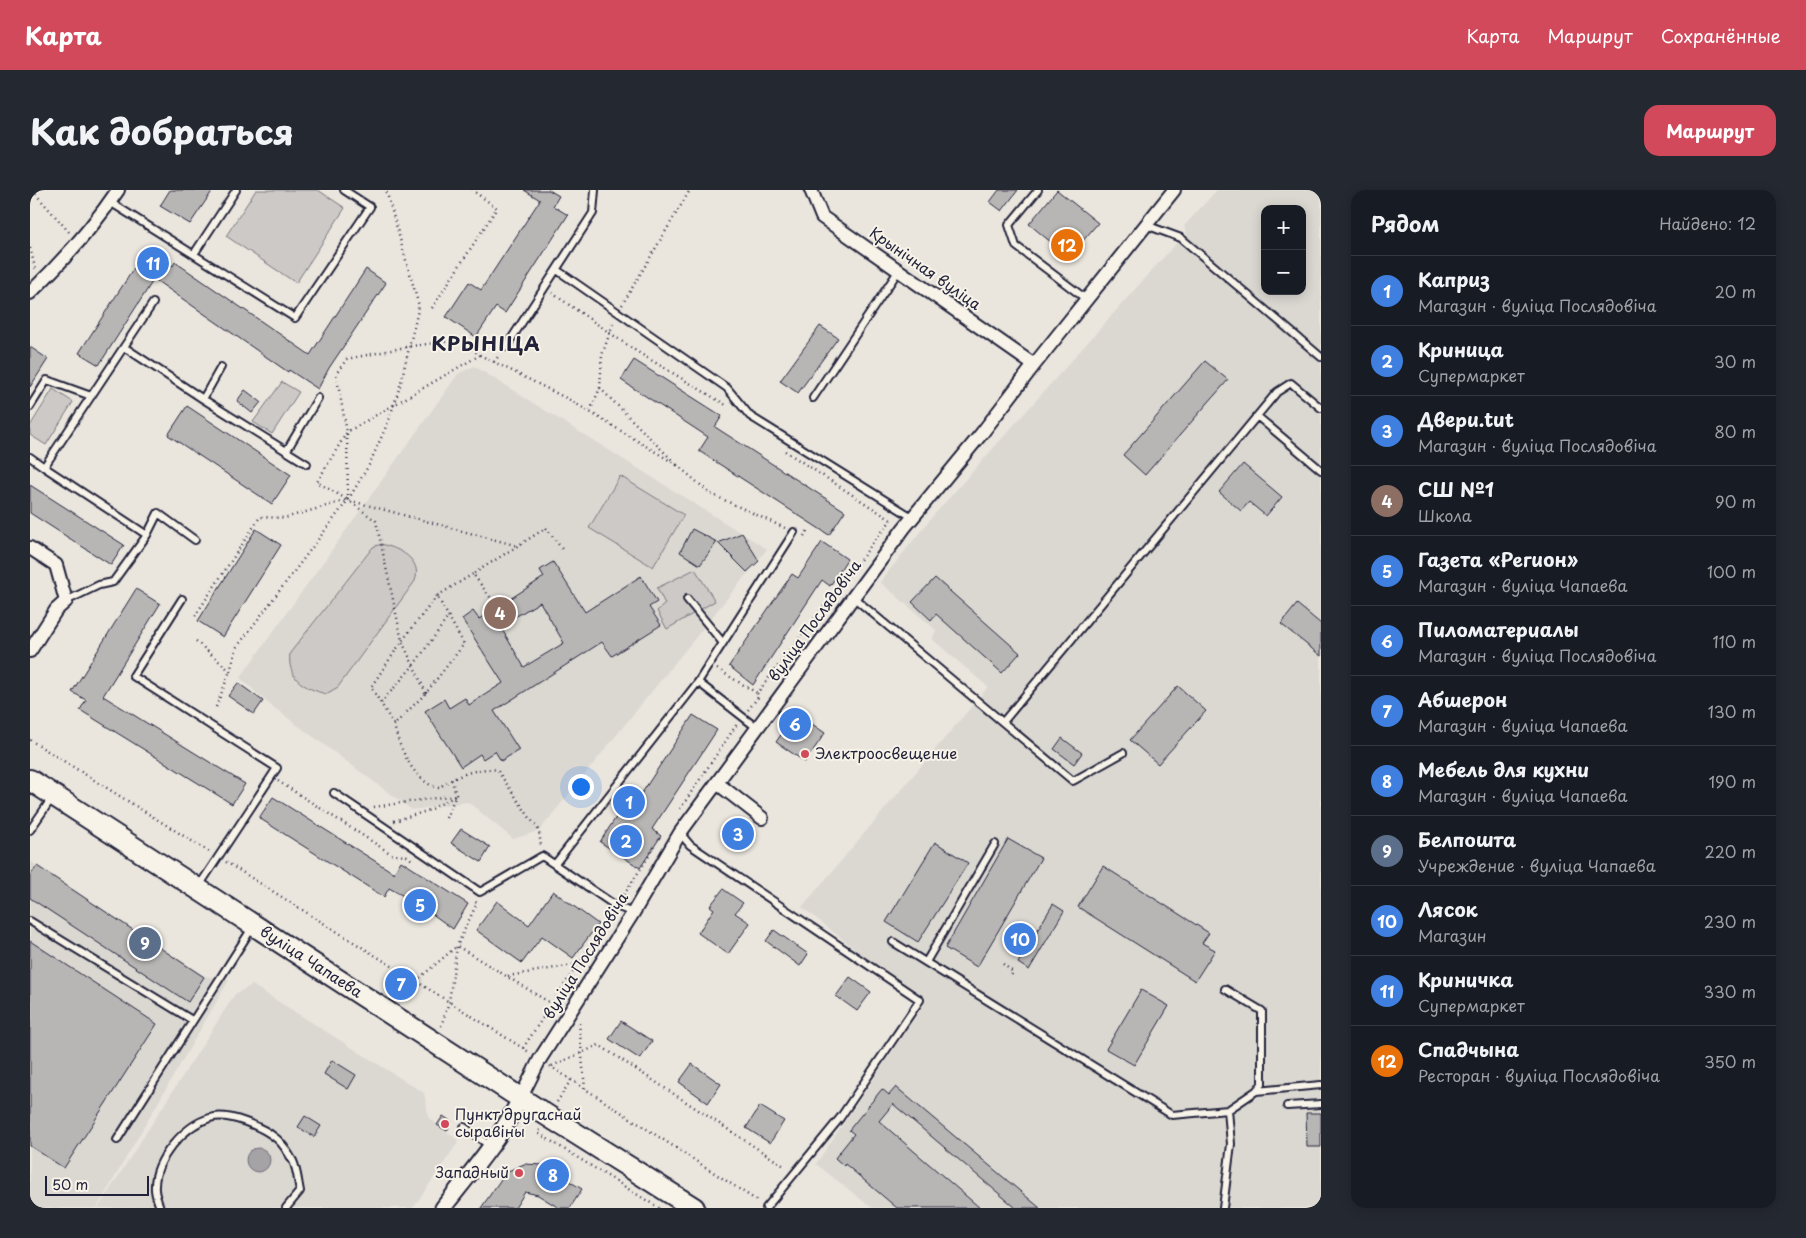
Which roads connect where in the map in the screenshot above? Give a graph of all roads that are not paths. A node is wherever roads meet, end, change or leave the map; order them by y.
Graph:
1 (118, 190) edge
2 (236, 190) edge
3 (344, 190) edge
4 (595, 190) edge
5 (811, 190) edge
6 (1038, 190) edge
7 (1174, 190) edge
8 (110, 202) junction
9 (1146, 225) junction
10 (194, 254) junction
11 (557, 270) junction
12 (898, 270) junction
13 (34, 289) edge
14 (1086, 300) junction
15 (153, 303) dead end
16 (506, 346) dead end
17 (124, 347) junction
18 (1321, 357) edge
19 (1034, 365) junction
20 (221, 366) dead end
21 (91, 396) junction
22 (318, 398) dead end
23 (813, 398) dead end
24 (203, 399) junction
25 (30, 407) edge
26 (1321, 408) edge
27 (1257, 416) junction
28 (287, 450) junction
29 (30, 457) edge
30 (307, 464) dead end
31 (44, 467) junction
32 (1321, 470) edge
33 (912, 517) junction
34 (794, 532) road end
35 (147, 535) junction
36 (194, 540) dead end
37 (30, 548) edge
38 (853, 597) junction
39 (182, 599) dead end
40 (687, 599) dead end
41 (66, 601) junction
42 (723, 643) junction
43 (30, 652) edge
44 (698, 682) junction
45 (1003, 722) junction
46 (757, 728) junction
47 (1123, 753) dead end
48 (30, 780) edge
49 (717, 782) junction
50 (334, 793) dead end
51 (54, 795) junction
52 (762, 818) dead end
53 (30, 830) edge
54 (680, 833) junction
55 (995, 844) dead end
56 (555, 864) junction
57 (198, 888) junction
58 (633, 913) junction
59 (30, 921) edge
60 (254, 925) junction
61 (893, 942) dead end
62 (926, 962) junction
63 (1225, 989) dead end
64 (192, 1020) junction
65 (1321, 1085) edge
66 (1256, 1091) junction
67 (521, 1097) junction
68 (1321, 1104) edge
69 (1287, 1106) dead end
70 (1228, 1110) junction
71 (464, 1127) dead end
72 (116, 1140) dead end
73 (491, 1147) junction
74 (766, 1207) edge
75 (160, 1208) edge
76 (286, 1208) edge
77 (443, 1208) edge
78 (694, 1208) edge
79 (1223, 1208) edge

1 - 8 street
2 - 10 lane
3 - 10 lane
4 - 11 lane
5 - 12 street, Крынічная вуліца
6 - 14 lane
7 - 9 street, вуліца Послядовіча
8 - 10 lane
8 - 13 street
9 - 14 street, вуліца Послядовіча
9 - 18 lane
11 - 16 lane
11 - 33 lane
12 - 19 street, Крынічная вуліца
12 - 23 lane
14 - 19 street, вуліца Послядовіча
15 - 17 lane
17 - 21 lane
17 - 24 lane
19 - 33 street, вуліца Послядовіча
20 - 24 lane
21 - 25 lane
21 - 31 lane
22 - 28 lane
24 - 28 lane
26 - 27 lane
27 - 32 lane
27 - 45 lane
28 - 30 lane
29 - 31 lane
31 - 35 lane
33 - 38 street, вуліца Послядовіча
34 - 42 lane
35 - 36 lane
35 - 41 lane
37 - 41 street
38 - 45 lane
38 - 46 street, вуліца Послядовіча
39 - 57 lane
40 - 42 lane
41 - 43 street
42 - 44 lane
44 - 46 lane
44 - 56 lane
45 - 47 lane
46 - 49 street, вуліца Послядовіча
48 - 51 main road, вуліца Чапаева
49 - 52 street
49 - 54 street, вуліца Послядовіча
50 - 56 lane
51 - 53 lane
51 - 57 main road, вуліца Чапаева
54 - 58 street, вуліца Послядовіча
54 - 74 lane
55 - 62 lane
56 - 58 lane
57 - 60 main road, вуліца Чапаева
58 - 67 street, вуліца Послядовіча
59 - 64 lane
60 - 64 lane
60 - 67 main road, вуліца Чапаева
61 - 62 lane
62 - 70 lane
63 - 66 lane
64 - 72 lane
65 - 66 lane
66 - 70 lane
67 - 73 street
67 - 78 main road, вуліца Чапаева
68 - 69 lane
70 - 79 lane
71 - 73 lane
73 - 77 street
75 - 76 lane

